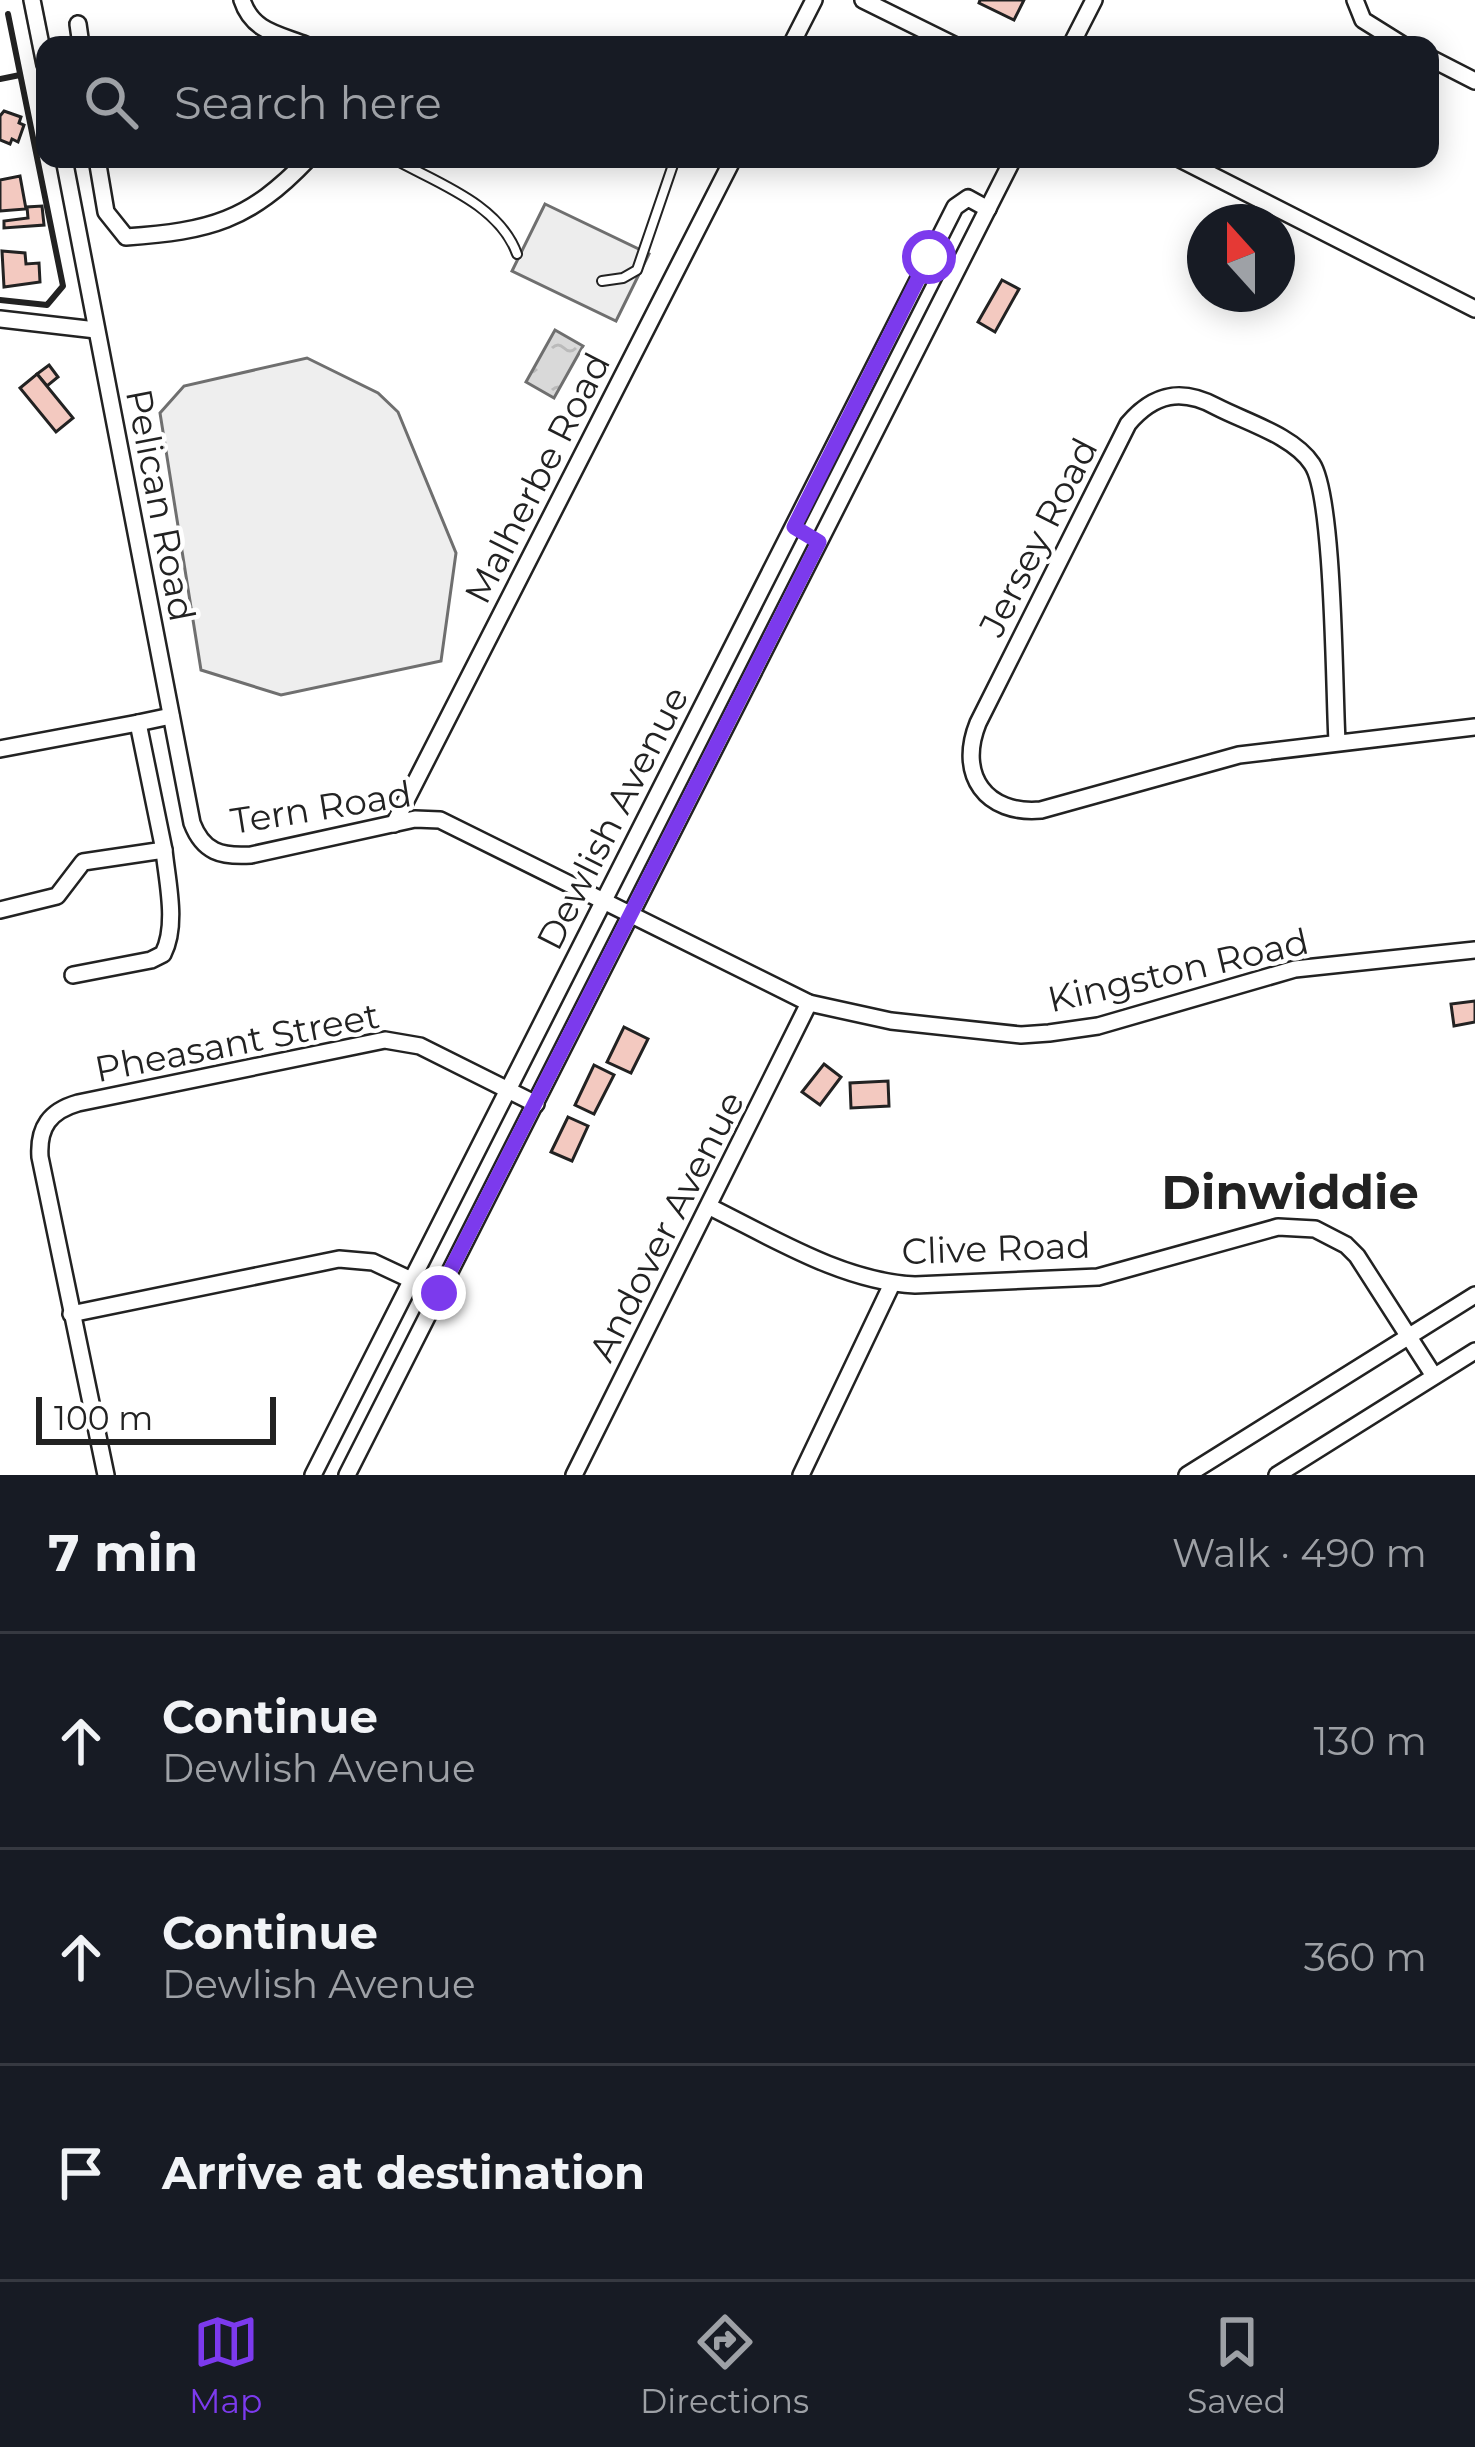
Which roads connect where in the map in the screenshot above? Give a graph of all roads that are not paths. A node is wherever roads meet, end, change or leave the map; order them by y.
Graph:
1 (32, 0) edge
2 (242, 0) edge
3 (814, 0) edge
4 (863, 0) edge
5 (1094, 0) edge
6 (1355, 0) edge
7 (78, 24) dead end
8 (39, 36) edge
9 (80, 36) edge
10 (282, 36) edge
11 (796, 36) edge
12 (936, 36) edge
13 (1076, 36) edge
14 (1389, 36) edge
15 (1439, 63) edge
16 (1475, 81) edge
17 (66, 168) edge
18 (99, 168) edge
19 (299, 168) edge
20 (410, 168) edge
21 (672, 168) edge
22 (728, 168) edge
23 (1008, 168) edge
24 (1198, 168) edge
25 (988, 209) junction
26 (517, 254) dead end
27 (602, 281) dead end
28 (1475, 309) edge
29 (0, 319) edge
30 (96, 330) junction
31 (794, 527) junction
32 (819, 542) junction
33 (171, 716) junction
34 (138, 723) junction
35 (1475, 727) edge
36 (1337, 741) junction
37 (0, 749) edge
38 (662, 785) junction
39 (689, 800) junction
40 (394, 824) junction
41 (164, 850) junction
42 (216, 853) joint
43 (602, 903) junction
44 (0, 910) edge
45 (629, 917) junction
46 (1475, 950) edge
47 (74, 975) dead end
48 (809, 1003) junction
49 (507, 1090) junction
50 (536, 1104) junction
51 (710, 1207) junction
52 (410, 1279) junction
53 (892, 1284) junction
54 (439, 1293) junction
55 (1475, 1295) edge
56 (71, 1314) junction
57 (1411, 1336) junction
58 (1475, 1351) edge
59 (1434, 1376) junction
60 (106, 1475) edge
61 (313, 1475) edge
62 (347, 1475) edge
63 (574, 1475) edge
64 (801, 1475) edge
65 (1187, 1475) edge
66 (1277, 1475) edge

1 - 8 street
2 - 10 street
3 - 11 street
4 - 12 street
5 - 13 street
6 - 14 street
7 - 9 street
15 - 16 street
17 - 30 street, Pelican Road
18 - 19 street
20 - 26 lane
21 - 27 lane
22 - 40 street, Malherbe Road
23 - 25 street, Dewlish Avenue
24 - 28 street
25 - 31 street, Dewlish Avenue
25 - 32 street, Dewlish Avenue
29 - 30 street
30 - 33 street, Pelican Road
31 - 32 street
31 - 38 street, Dewlish Avenue
32 - 39 street, Dewlish Avenue
33 - 34 street
33 - 42 street, Pelican Road
34 - 37 street
34 - 41 street
35 - 36 street, Jersey Road
36 - 36 street, Jersey Road
38 - 39 street
38 - 43 street, Dewlish Avenue
39 - 45 street, Dewlish Avenue
40 - 42 street, Tern Road
40 - 43 street, Tern Road
41 - 44 street
41 - 47 street
43 - 45 street, Tern Road
43 - 49 street, Dewlish Avenue
45 - 48 street, Kingston Road
45 - 50 street, Dewlish Avenue
46 - 48 street, Kingston Road
48 - 51 street, Andover Avenue
49 - 50 street, Pheasant Street
49 - 52 street, Dewlish Avenue
49 - 56 street, Pheasant Street
50 - 54 street, Dewlish Avenue
51 - 53 street, Clive Road
51 - 63 street, Andover Avenue
52 - 54 street
52 - 56 street
52 - 61 street, Dewlish Avenue
53 - 57 street, Clive Road
53 - 64 street
54 - 62 street, Dewlish Avenue
55 - 57 street
56 - 60 street
57 - 59 street, Clive Road
57 - 65 street
58 - 59 street
59 - 66 street

